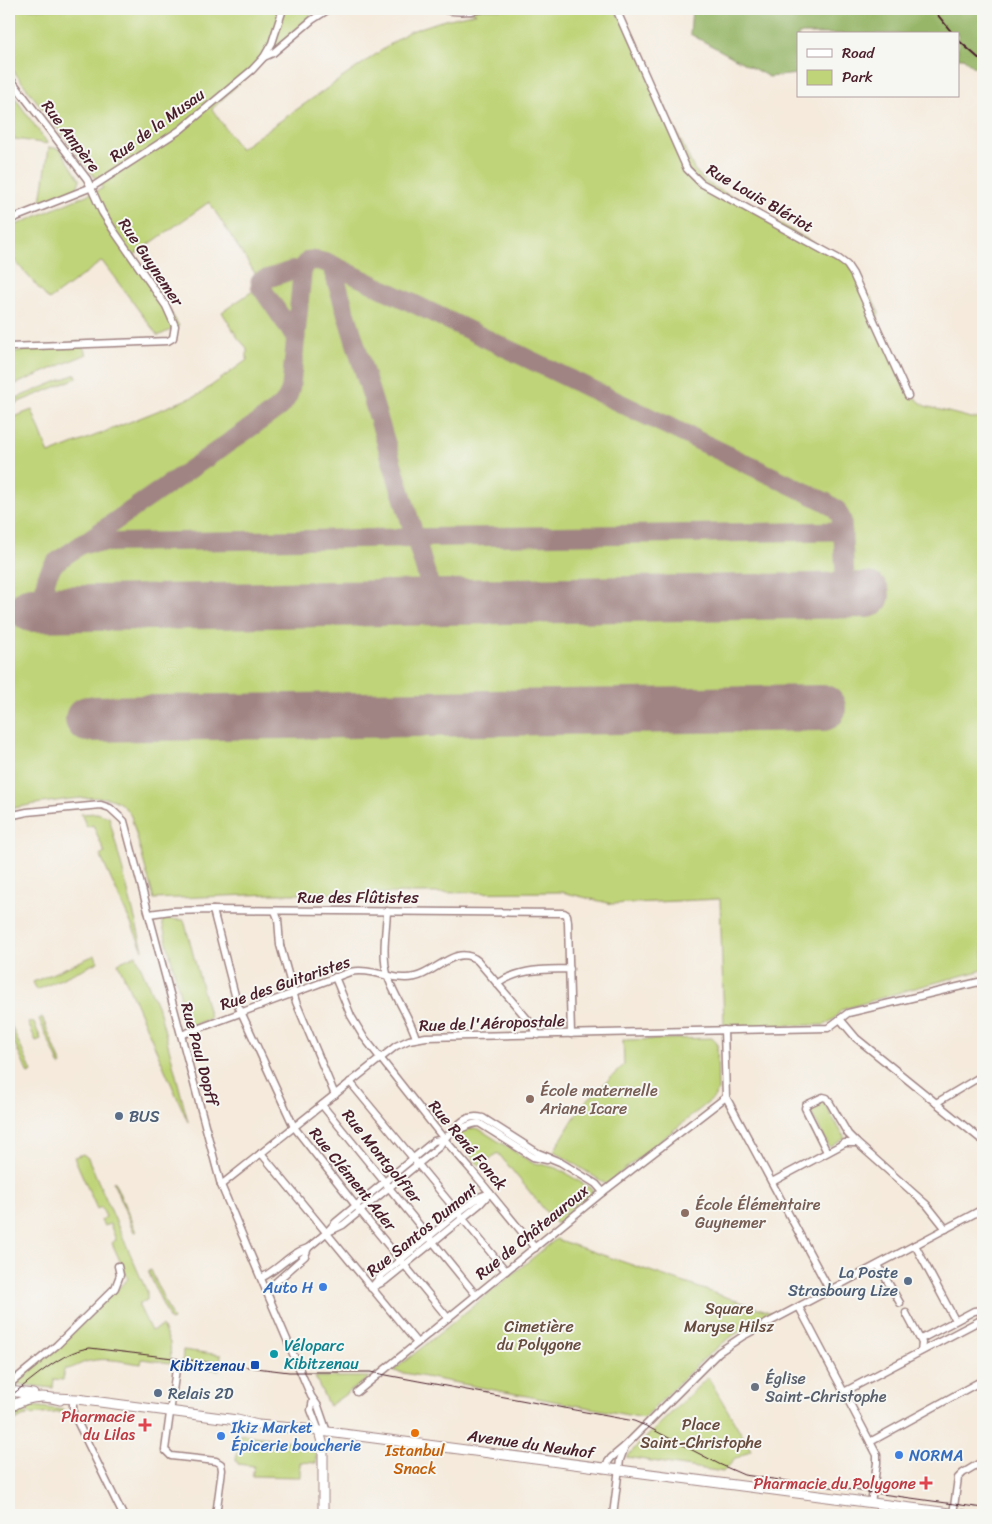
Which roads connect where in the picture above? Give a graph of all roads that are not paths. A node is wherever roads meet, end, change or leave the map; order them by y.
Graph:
1 (283, 9) edge
2 (329, 9) edge
3 (442, 9) edge
4 (482, 9) edge
5 (616, 9) edge
6 (264, 57) junction
7 (9, 78) edge
8 (92, 188) junction
9 (9, 220) edge
10 (9, 347) edge
11 (908, 396) dead end
12 (9, 816) edge
13 (213, 910) junction
14 (275, 911) junction
15 (387, 911) junction
16 (150, 914) junction
17 (570, 969) junction
18 (388, 976) junction
19 (335, 977) junction
20 (983, 981) edge
21 (497, 984) junction
22 (293, 992) junction
23 (241, 1012) junction
24 (840, 1019) junction
25 (724, 1030) junction
26 (571, 1034) junction
27 (181, 1035) junction
28 (538, 1035) junction
29 (416, 1038) junction
30 (380, 1058) junction
31 (983, 1075) edge
32 (350, 1082) junction
33 (335, 1095) junction
34 (726, 1098) junction
35 (936, 1102) junction
36 (322, 1105) junction
37 (294, 1127) junction
38 (444, 1139) junction
39 (983, 1141) edge
40 (858, 1143) junction
41 (827, 1152) junction
42 (261, 1153) junction
43 (416, 1161) junction
44 (772, 1182) junction
45 (221, 1185) junction
46 (387, 1185) junction
47 (603, 1192) junction
48 (490, 1193) junction
49 (358, 1208) junction
50 (983, 1209) edge
51 (461, 1215) junction
52 (946, 1229) junction
53 (326, 1234) junction
54 (432, 1239) junction
55 (915, 1245) junction
56 (308, 1248) junction
57 (535, 1248) junction
58 (403, 1262) junction
59 (878, 1265) junction
60 (118, 1266) dead end
61 (506, 1271) junction
62 (261, 1278) junction
63 (371, 1288) junction
64 (267, 1290) junction
65 (830, 1291) junction
66 (476, 1295) junction
67 (900, 1303) dead end
68 (799, 1307) junction
69 (983, 1310) edge
70 (906, 1313) dead end
71 (983, 1316) edge
72 (448, 1318) junction
73 (956, 1320) junction
74 (921, 1339) junction
75 (416, 1343) junction
76 (921, 1351) junction
77 (176, 1369) dead end
78 (983, 1380) edge
79 (10, 1391) edge
80 (357, 1392) dead end
81 (844, 1392) junction
82 (38, 1396) junction
83 (56, 1398) junction
84 (73, 1401) junction
85 (94, 1401) junction
86 (9, 1408) edge
87 (169, 1411) junction
88 (323, 1432) junction
89 (870, 1442) junction
90 (625, 1446) junction
91 (983, 1461) edge
92 (603, 1469) junction
93 (619, 1471) junction
94 (871, 1503) junction
95 (953, 1514) junction
96 (123, 1515) edge
97 (216, 1515) edge
98 (323, 1515) edge
99 (329, 1515) edge
100 (613, 1515) edge
101 (965, 1515) edge

1 - 6 street, Rue de la Musau
2 - 6 street
3 - 4 street
5 - 11 street, Rue Louis Blériot
6 - 8 street, Rue de la Musau
7 - 8 street, Rue Ampère
8 - 9 street, Rue de la Musau
8 - 10 street, Rue Guynemer
12 - 16 street, Rue Paul Dopff
13 - 14 street, Rue des Flûtistes
13 - 16 street, Rue des Flûtistes
13 - 23 street, Rue Clément Ader
14 - 15 street, Rue des Flûtistes
14 - 22 street
15 - 17 street, Rue des Flûtistes
15 - 18 street
16 - 27 street, Rue Paul Dopff
17 - 21 street
17 - 26 street
18 - 19 street, Rue des Guitaristes
18 - 21 street, Rue des Guitaristes
18 - 29 street
19 - 22 street, Rue des Guitaristes
19 - 30 street, Rue René Fonck
20 - 24 street, Rue de l'Aéropostale
21 - 28 street, Rue des Guitaristes
22 - 23 street, Rue des Guitaristes
22 - 33 street
23 - 27 street, Rue des Guitaristes
23 - 37 street, Rue Clément Ader
24 - 25 street, Rue de l'Aéropostale
24 - 35 street
25 - 26 street, Rue de l'Aéropostale
25 - 34 street
26 - 28 street, Rue de l'Aéropostale
27 - 45 street, Rue Paul Dopff
28 - 29 street, Rue de l'Aéropostale
29 - 30 street, Rue de l'Aéropostale
30 - 32 street, Rue de l'Aéropostale
30 - 38 street, Rue René Fonck
31 - 35 street
32 - 33 street, Rue de l'Aéropostale
32 - 43 street
33 - 36 street, Rue de l'Aéropostale
34 - 44 street
34 - 47 street, Rue de Châteauroux
35 - 39 street
36 - 37 street, Rue de l'Aéropostale
36 - 46 street, Rue Montgolfier
37 - 42 street, Rue de l'Aéropostale
37 - 49 street, Rue Clément Ader
38 - 43 street
38 - 47 street
38 - 48 street, Rue René Fonck
40 - 41 street
40 - 41 street
40 - 52 street
41 - 44 street
42 - 45 street, Rue de l'Aéropostale
42 - 53 street
43 - 46 street
43 - 51 street
44 - 65 street
45 - 62 street, Rue Paul Dopff
46 - 49 street
46 - 54 street, Rue Montgolfier
47 - 57 street, Rue de Châteauroux
48 - 51 street, Rue Santos Dumont
48 - 57 street, Rue René Fonck
49 - 53 street
49 - 58 street, Rue Clément Ader
50 - 52 street
51 - 54 street, Rue Santos Dumont
51 - 61 street
52 - 55 street
53 - 56 street
53 - 63 street
54 - 58 street, Rue Santos Dumont
54 - 66 street, Rue Montgolfier
55 - 59 street
55 - 73 street
56 - 62 street
56 - 64 street
57 - 61 street, Rue de Châteauroux
58 - 63 street, Rue Santos Dumont
58 - 72 street, Rue Clément Ader
59 - 65 street
59 - 67 street
60 - 79 street
61 - 66 street, Rue de Châteauroux
62 - 64 street, Rue Paul Dopff
63 - 75 street
64 - 88 street, Rue Paul Dopff
65 - 68 street
66 - 72 street, Rue de Châteauroux
68 - 81 street
68 - 90 street
69 - 73 street
70 - 74 street
71 - 76 street
72 - 75 street, Rue de Châteauroux
73 - 74 street
74 - 76 street
75 - 80 street, Rue de Châteauroux
76 - 81 street
77 - 87 street
78 - 89 street
79 - 82 street, Avenue du Neuhof
81 - 89 street
82 - 83 street, Avenue du Neuhof
82 - 86 street, Avenue du Neuhof
83 - 84 street, Avenue du Neuhof
83 - 85 street, Avenue du Neuhof
84 - 85 street, Avenue du Neuhof
84 - 96 street
85 - 87 street, Avenue du Neuhof
87 - 88 street, Avenue du Neuhof
87 - 97 street
88 - 92 street, Avenue du Neuhof
88 - 98 street
88 - 99 street
89 - 94 street
90 - 92 street
90 - 93 street
91 - 95 street
92 - 93 street, Avenue du Neuhof
93 - 94 street, Avenue du Neuhof
93 - 100 street
94 - 95 street, Avenue du Neuhof
95 - 101 street, Avenue du Neuhof

